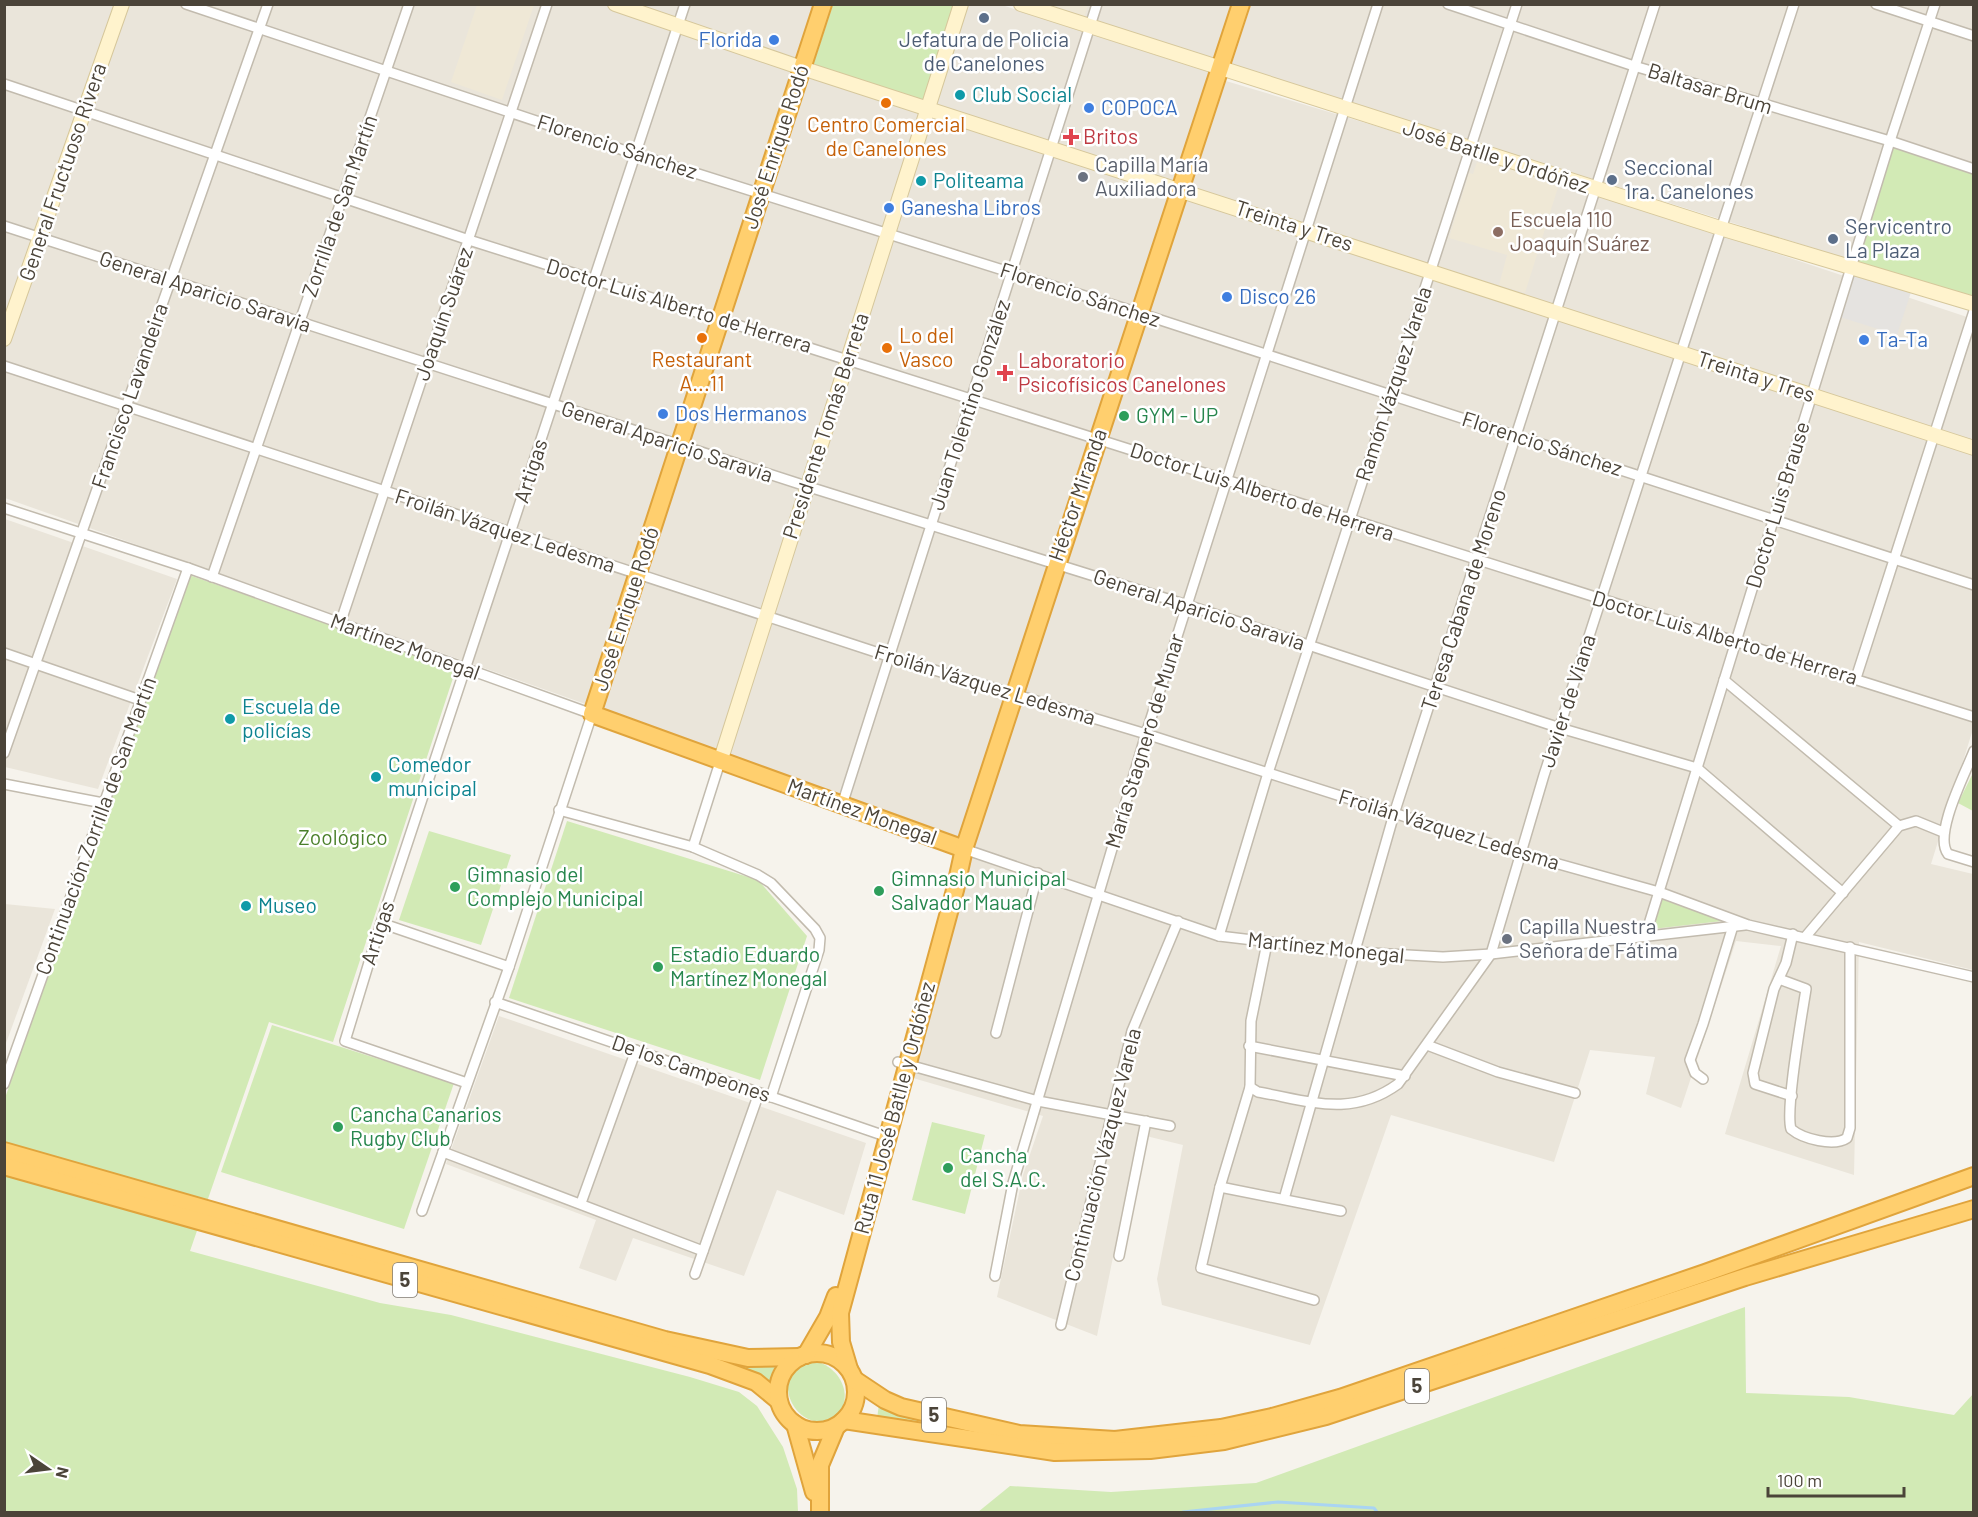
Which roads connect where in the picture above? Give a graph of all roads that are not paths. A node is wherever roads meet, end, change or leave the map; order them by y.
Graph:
1 (122, 4) edge
2 (186, 4) edge
3 (268, 4) edge
4 (409, 4) edge
5 (547, 4) edge
6 (615, 4) edge
7 (685, 4) edge
8 (823, 4) edge
9 (961, 4) edge
10 (1020, 4) edge
11 (1097, 4) edge
12 (1241, 4) edge
13 (1378, 4) edge
14 (1448, 4) edge
15 (1517, 4) edge
16 (1655, 4) edge
17 (1794, 4) edge
18 (1876, 4) edge
19 (1935, 4) edge
20 (1930, 21) junction
21 (1511, 24) junction
22 (678, 26) junction
23 (1089, 28) junction
24 (259, 30) junction
25 (1974, 36) edge
26 (1634, 66) junction
27 (802, 68) junction
28 (1219, 70) junction
29 (385, 71) junction
30 (4, 84) edge
31 (1761, 105) junction
32 (928, 107) junction
33 (1344, 108) junction
34 (84, 112) junction
35 (510, 113) junction
36 (1890, 141) junction
37 (1051, 148) junction
38 (1470, 148) junction
39 (635, 154) junction
40 (215, 156) junction
41 (1974, 169) edge
42 (1179, 189) junction
43 (1596, 189) junction
44 (761, 194) junction
45 (343, 199) junction
46 (4, 226) edge
47 (1720, 228) junction
48 (1306, 229) junction
49 (886, 235) junction
50 (40, 238) junction
51 (469, 240) junction
52 (1852, 267) junction
53 (1430, 270) junction
54 (1012, 273) junction
55 (595, 279) junction
56 (170, 281) junction
57 (1974, 304) edge
58 (1558, 311) junction
59 (1974, 311) edge
60 (1139, 313) junction
61 (720, 319) junction
62 (300, 323) junction
63 (4, 339) edge
64 (1681, 352) junction
65 (1265, 355) junction
66 (847, 359) junction
67 (427, 364) junction
68 (4, 366) edge
69 (1391, 395) junction
70 (1812, 395) junction
71 (972, 398) junction
72 (553, 405) junction
73 (125, 407) junction
74 (1934, 435) junction
75 (1517, 436) junction
76 (1097, 439) junction
77 (679, 445) junction
78 (1974, 448) edge
79 (258, 450) junction
80 (1641, 476) junction
81 (1225, 481) junction
82 (806, 486) junction
83 (385, 491) junction
84 (4, 508) edge
85 (1349, 520) junction
86 (1773, 520) junction
87 (931, 525) junction
88 (83, 532) junction
89 (511, 533) junction
90 (1894, 559) junction
91 (1477, 560) junction
92 (1055, 564) junction
93 (188, 568) junction
94 (637, 575) junction
95 (212, 577) junction
96 (1974, 585) edge
97 (1601, 601) junction
98 (1187, 605) junction
99 (766, 616) junction
100 (340, 624) junction
101 (1737, 640) junction
102 (1310, 645) junction
103 (4, 653) edge
104 (891, 657) junction
105 (36, 663) junction
106 (465, 670) junction
107 (1856, 678) junction
108 (1724, 680) junction
109 (1436, 687) junction
110 (1013, 693) junction
111 (140, 700) junction
112 (592, 714) junction
113 (1974, 717) edge
114 (1560, 728) junction
115 (1146, 734) junction
116 (1974, 751) edge
117 (4, 753) edge
118 (720, 762) junction
119 (1697, 768) junction
120 (1268, 773) junction
121 (4, 784) edge
122 (103, 803) junction
123 (842, 805) junction
124 (559, 810) junction
125 (1394, 814) junction
126 (1899, 826) junction
127 (1943, 832) junction
128 (693, 847) junction
129 (960, 847) junction
130 (1519, 853) junction
131 (1974, 862) edge
132 (1038, 873) junction
133 (1659, 892) junction
134 (1099, 893) junction
135 (1843, 893) junction
136 (1178, 921) junction
137 (381, 923) junction
138 (1748, 925) junction
139 (1732, 926) junction
140 (1793, 934) junction
141 (1219, 936) junction
142 (1806, 936) junction
143 (1646, 937) junction
144 (1266, 943) junction
145 (1850, 947) junction
146 (1354, 952) junction
147 (1491, 954) junction
148 (509, 967) junction
149 (1974, 977) edge
150 (1779, 979) junction
151 (495, 1002) junction
152 (996, 1033) dead end
153 (1427, 1044) junction
154 (1249, 1046) junction
155 (636, 1050) junction
156 (1323, 1061) junction
157 (902, 1063) junction
158 (1405, 1076) junction
159 (1703, 1079) dead end
160 (466, 1083) junction
161 (4, 1084) edge
162 (1250, 1087) junction
163 (759, 1093) junction
164 (1575, 1093) dead end
165 (1792, 1096) junction
166 (771, 1097) junction
167 (1038, 1101) junction
168 (1312, 1102) junction
169 (1110, 1115) junction
170 (1146, 1121) junction
171 (1170, 1125) dead end
172 (883, 1135) junction
173 (4, 1151) edge
174 (443, 1152) junction
175 (4, 1166) edge
176 (1974, 1176) edge
177 (1220, 1187) junction
178 (1284, 1198) junction
179 (150, 1201) junction
180 (580, 1203) junction
181 (176, 1209) junction
182 (1974, 1209) edge
183 (422, 1210) dead end
184 (1341, 1211) dead end
185 (703, 1251) junction
186 (1119, 1256) dead end
187 (695, 1274) dead end
188 (994, 1276) dead end
189 (1314, 1300) dead end
190 (1061, 1325) dead end
191 (803, 1356) junction
192 (852, 1374) junction
193 (779, 1401) junction
194 (795, 1424) junction
195 (840, 1424) junction
196 (820, 1511) edge

1 - 34 street, General Fructuoso Rivera
2 - 24 street, Florencio Sánchez
3 - 24 street, Francisco Lavandeira
4 - 29 street, Zorrilla de San Martín
5 - 35 street, Joaquín Suárez
6 - 22 street, Treinta y Tres
7 - 22 street, Artigas
8 - 27 highway, José Enrique Rodó
9 - 32 street, Presidente Tomás Berreta
10 - 23 street, José Batlle y Ordóñez
11 - 23 street, Juan Tolentino González
12 - 28 highway, Héctor Miranda
13 - 33 street, María Stagnero de Munar
14 - 21 street, Baltasar Brum
15 - 21 street, Ramón Vázquez Varela
16 - 26 street, Teresa Cabana de Moreno
17 - 31 street, Javier de Viana
18 - 20 street
19 - 20 street, Doctor Luis Brause
20 - 25 street
20 - 36 street, Doctor Luis Brause
21 - 26 street, Baltasar Brum
21 - 38 street, Ramón Vázquez Varela
22 - 27 street, Treinta y Tres
22 - 39 street, Artigas
23 - 28 street, José Batlle y Ordóñez
23 - 37 street, Juan Tolentino González
24 - 29 street, Florencio Sánchez
24 - 40 street, Francisco Lavandeira
26 - 31 street, Baltasar Brum
26 - 43 street, Teresa Cabana de Moreno
27 - 32 street, Treinta y Tres
27 - 44 highway, José Enrique Rodó
28 - 33 street, José Batlle y Ordóñez
28 - 42 highway, Héctor Miranda
29 - 35 street, Florencio Sánchez
29 - 45 street, Zorrilla de San Martín
30 - 34 street, Doctor Luis Alberto de Herrera
31 - 36 street, Baltasar Brum
31 - 47 street, Javier de Viana
32 - 37 street, Treinta y Tres
32 - 49 street, Presidente Tomás Berreta
33 - 38 street, José Batlle y Ordóñez
33 - 48 street, María Stagnero de Munar
34 - 40 street, Doctor Luis Alberto de Herrera
34 - 50 street, General Fructuoso Rivera
35 - 39 street, Florencio Sánchez
35 - 51 street, Joaquín Suárez
36 - 41 street, Baltasar Brum
36 - 52 street, Doctor Luis Brause
37 - 42 street, Treinta y Tres
37 - 54 street, Juan Tolentino González
38 - 43 street, José Batlle y Ordóñez
38 - 53 street, Ramón Vázquez Varela
39 - 44 street, Florencio Sánchez
39 - 55 street, Artigas
40 - 45 street, Doctor Luis Alberto de Herrera
40 - 56 street, Francisco Lavandeira
42 - 48 street, Treinta y Tres
42 - 60 highway, Héctor Miranda
43 - 47 street, José Batlle y Ordóñez
43 - 58 street, Teresa Cabana de Moreno
44 - 49 street, Florencio Sánchez
44 - 61 highway, José Enrique Rodó
45 - 51 street, Doctor Luis Alberto de Herrera
45 - 62 street, Zorrilla de San Martín
46 - 50 street, General Aparicio Saravia
47 - 52 street, José Batlle y Ordóñez
47 - 64 street, Javier de Viana
48 - 53 street, Treinta y Tres
48 - 65 street, María Stagnero de Munar
49 - 54 street, Florencio Sánchez
49 - 66 street, Presidente Tomás Berreta
50 - 56 street, General Aparicio Saravia
50 - 63 street, General Fructuoso Rivera
51 - 55 street, Doctor Luis Alberto de Herrera
51 - 67 street, Joaquín Suárez
52 - 57 street, José Batlle y Ordóñez
52 - 70 street, Doctor Luis Brause
53 - 58 street, Treinta y Tres
53 - 69 street, Ramón Vázquez Varela
54 - 60 street, Florencio Sánchez
54 - 71 street, Juan Tolentino González
55 - 61 street, Doctor Luis Alberto de Herrera
55 - 72 street, Artigas
56 - 62 street, General Aparicio Saravia
56 - 73 street, Francisco Lavandeira
58 - 64 street, Treinta y Tres
58 - 75 street, Teresa Cabana de Moreno
59 - 74 street
60 - 65 street, Florencio Sánchez
60 - 76 highway, Héctor Miranda
61 - 66 street, Doctor Luis Alberto de Herrera
61 - 77 highway, José Enrique Rodó
62 - 67 street, General Aparicio Saravia
62 - 79 street, Zorrilla de San Martín
64 - 70 street, Treinta y Tres
64 - 80 street, Javier de Viana
65 - 69 street, Florencio Sánchez
65 - 81 street, María Stagnero de Munar
66 - 71 street, Doctor Luis Alberto de Herrera
66 - 82 street, Presidente Tomás Berreta
67 - 72 street, General Aparicio Saravia
67 - 83 street, Joaquín Suárez
68 - 73 street, Froilán Vázquez Ledesma
69 - 75 street, Florencio Sánchez
69 - 85 street, Ramón Vázquez Varela
70 - 74 street, Treinta y Tres
70 - 86 street, Doctor Luis Brause
71 - 76 street, Doctor Luis Alberto de Herrera
71 - 87 street, Juan Tolentino González
72 - 77 street, General Aparicio Saravia
72 - 89 street, Artigas
73 - 79 street, Froilán Vázquez Ledesma
73 - 88 street, Francisco Lavandeira
74 - 78 street, Treinta y Tres
74 - 90 street
75 - 80 street, Florencio Sánchez
75 - 91 street, Teresa Cabana de Moreno
76 - 81 street, Doctor Luis Alberto de Herrera
76 - 92 highway, Héctor Miranda
77 - 82 street, General Aparicio Saravia
77 - 94 highway, José Enrique Rodó
79 - 83 street, Froilán Vázquez Ledesma
79 - 95 street, Zorrilla de San Martín
80 - 86 street, Florencio Sánchez
80 - 97 street, Javier de Viana
81 - 85 street, Doctor Luis Alberto de Herrera
81 - 98 street, María Stagnero de Munar
82 - 87 street, General Aparicio Saravia
82 - 99 street, Presidente Tomás Berreta
83 - 89 street, Froilán Vázquez Ledesma
83 - 100 street, Joaquín Suárez
84 - 88 street, Martínez Monegal
85 - 91 street, Doctor Luis Alberto de Herrera
85 - 102 street, Ramón Vázquez Varela
86 - 90 street, Florencio Sánchez
86 - 101 street, Doctor Luis Brause
87 - 92 street, General Aparicio Saravia
87 - 104 street, Juan Tolentino González
88 - 93 street, Martínez Monegal
88 - 105 street, Francisco Lavandeira
89 - 94 street, Froilán Vázquez Ledesma
89 - 106 street, Artigas
90 - 96 street, Florencio Sánchez
90 - 107 street
91 - 97 street, Doctor Luis Alberto de Herrera
91 - 109 street, Teresa Cabana de Moreno
92 - 98 street, General Aparicio Saravia
92 - 110 highway, Héctor Miranda
93 - 95 street, Martínez Monegal
93 - 111 street, Continuación Zorrilla de San Martín
94 - 99 street, Froilán Vázquez Ledesma
94 - 112 highway, José Enrique Rodó
95 - 100 street, Martínez Monegal
97 - 101 street, Doctor Luis Alberto de Herrera
97 - 114 street, Javier de Viana
98 - 102 street, General Aparicio Saravia
98 - 115 street, María Stagnero de Munar
99 - 104 street, Froilán Vázquez Ledesma
99 - 118 street, Presidente Tomás Berreta
100 - 106 street, Martínez Monegal
101 - 107 street, Doctor Luis Alberto de Herrera
101 - 108 street, Doctor Luis Brause
102 - 109 street, General Aparicio Saravia
102 - 120 street, Ramón Vázquez Varela
103 - 105 street
104 - 110 street, Froilán Vázquez Ledesma
104 - 123 street, Juan Tolentino González
105 - 111 street
105 - 117 street, Francisco Lavandeira
106 - 112 street, Martínez Monegal
106 - 137 street, Artigas
107 - 113 street, Doctor Luis Alberto de Herrera
108 - 119 street, Doctor Luis Brause
108 - 126 street
109 - 114 street, General Aparicio Saravia
109 - 125 street, Teresa Cabana de Moreno
110 - 115 street, Froilán Vázquez Ledesma
110 - 129 highway, Héctor Miranda
111 - 122 street, Continuación Zorrilla de San Martín
112 - 118 highway, Martínez Monegal
112 - 124 street, José Enrique Rodó
114 - 119 street, General Aparicio Saravia
114 - 130 street, Javier de Viana
115 - 120 street, Froilán Vázquez Ledesma
115 - 134 street, María Stagnero de Munar
116 - 127 street
118 - 123 highway, Martínez Monegal
118 - 128 street, Presidente Tomás Berreta
119 - 133 street, Doctor Luis Brause
119 - 135 street, General Aparicio Saravia
120 - 125 street, Froilán Vázquez Ledesma
120 - 141 street, Ramón Vázquez Varela
121 - 122 street
122 - 161 street, Continuación Zorrilla de San Martín
123 - 129 highway, Martínez Monegal
124 - 128 street
124 - 148 street, José Enrique Rodó
125 - 130 street, Froilán Vázquez Ledesma
125 - 146 street, Teresa Cabana de Moreno
126 - 127 street
126 - 135 street
127 - 131 street
128 - 166 street
129 - 132 street, Martínez Monegal
129 - 157 highway, Ruta 11 José Batlle y Ordóñez
130 - 133 street, Froilán Vázquez Ledesma
130 - 147 street, Javier de Viana
132 - 134 street, Martínez Monegal
132 - 152 street
133 - 138 street, Froilán Vázquez Ledesma
133 - 143 street, Doctor Luis Brause
134 - 136 street, Martínez Monegal
134 - 167 street, María Stagnero de Munar
135 - 142 street
136 - 141 street, Martínez Monegal
136 - 169 street, Continuación Vázquez Varela
137 - 148 street
137 - 160 street, Artigas
138 - 139 street, Martínez Monegal
138 - 140 street, Froilán Vázquez Ledesma
139 - 143 street, Martínez Monegal
139 - 159 street
140 - 142 street, Froilán Vázquez Ledesma
140 - 150 street
141 - 144 street, Martínez Monegal
142 - 145 street, Froilán Vázquez Ledesma
143 - 147 street, Martínez Monegal
144 - 146 street, Martínez Monegal
144 - 154 street
145 - 149 street, Froilán Vázquez Ledesma
145 - 165 street
146 - 147 street, Martínez Monegal
146 - 156 street, Teresa Cabana de Moreno
147 - 153 street, Javier de Viana
148 - 151 street, José Enrique Rodó
150 - 165 street
150 - 165 street
151 - 155 street, De los Campeones
151 - 160 street, José Enrique Rodó
153 - 158 street, Javier de Viana
153 - 164 street
154 - 156 street
154 - 162 street
155 - 163 street, De los Campeones
155 - 180 street
156 - 158 street
156 - 168 street, Teresa Cabana de Moreno
157 - 167 street
157 - 172 highway, Ruta 11 José Batlle y Ordóñez
158 - 168 street, Javier de Viana
160 - 174 street, José Enrique Rodó
162 - 168 street, Javier de Viana
162 - 177 street
163 - 166 street, De los Campeones
163 - 185 street
166 - 172 street, De los Campeones
167 - 169 street
167 - 188 street, María Stagnero de Munar
168 - 178 street, Teresa Cabana de Moreno
169 - 170 street
169 - 190 street, Continuación Vázquez Varela
170 - 171 street
170 - 186 street
172 - 191 highway, Ruta 11 José Batlle y Ordóñez
172 - 192 highway, Ruta 11 José Batlle y Ordóñez
173 - 179 highway, 5
174 - 180 street
174 - 183 street, José Enrique Rodó
175 - 179 highway, 5
176 - 192 highway, 5
177 - 178 street
177 - 189 street
178 - 184 street
179 - 181 highway, 5
180 - 185 street
181 - 191 highway, 5
181 - 193 highway, 5
182 - 195 highway, 5
185 - 187 street
191 - 192 highway
191 - 193 highway
192 - 195 highway
193 - 194 highway
194 - 195 highway
194 - 196 highway
195 - 196 highway

